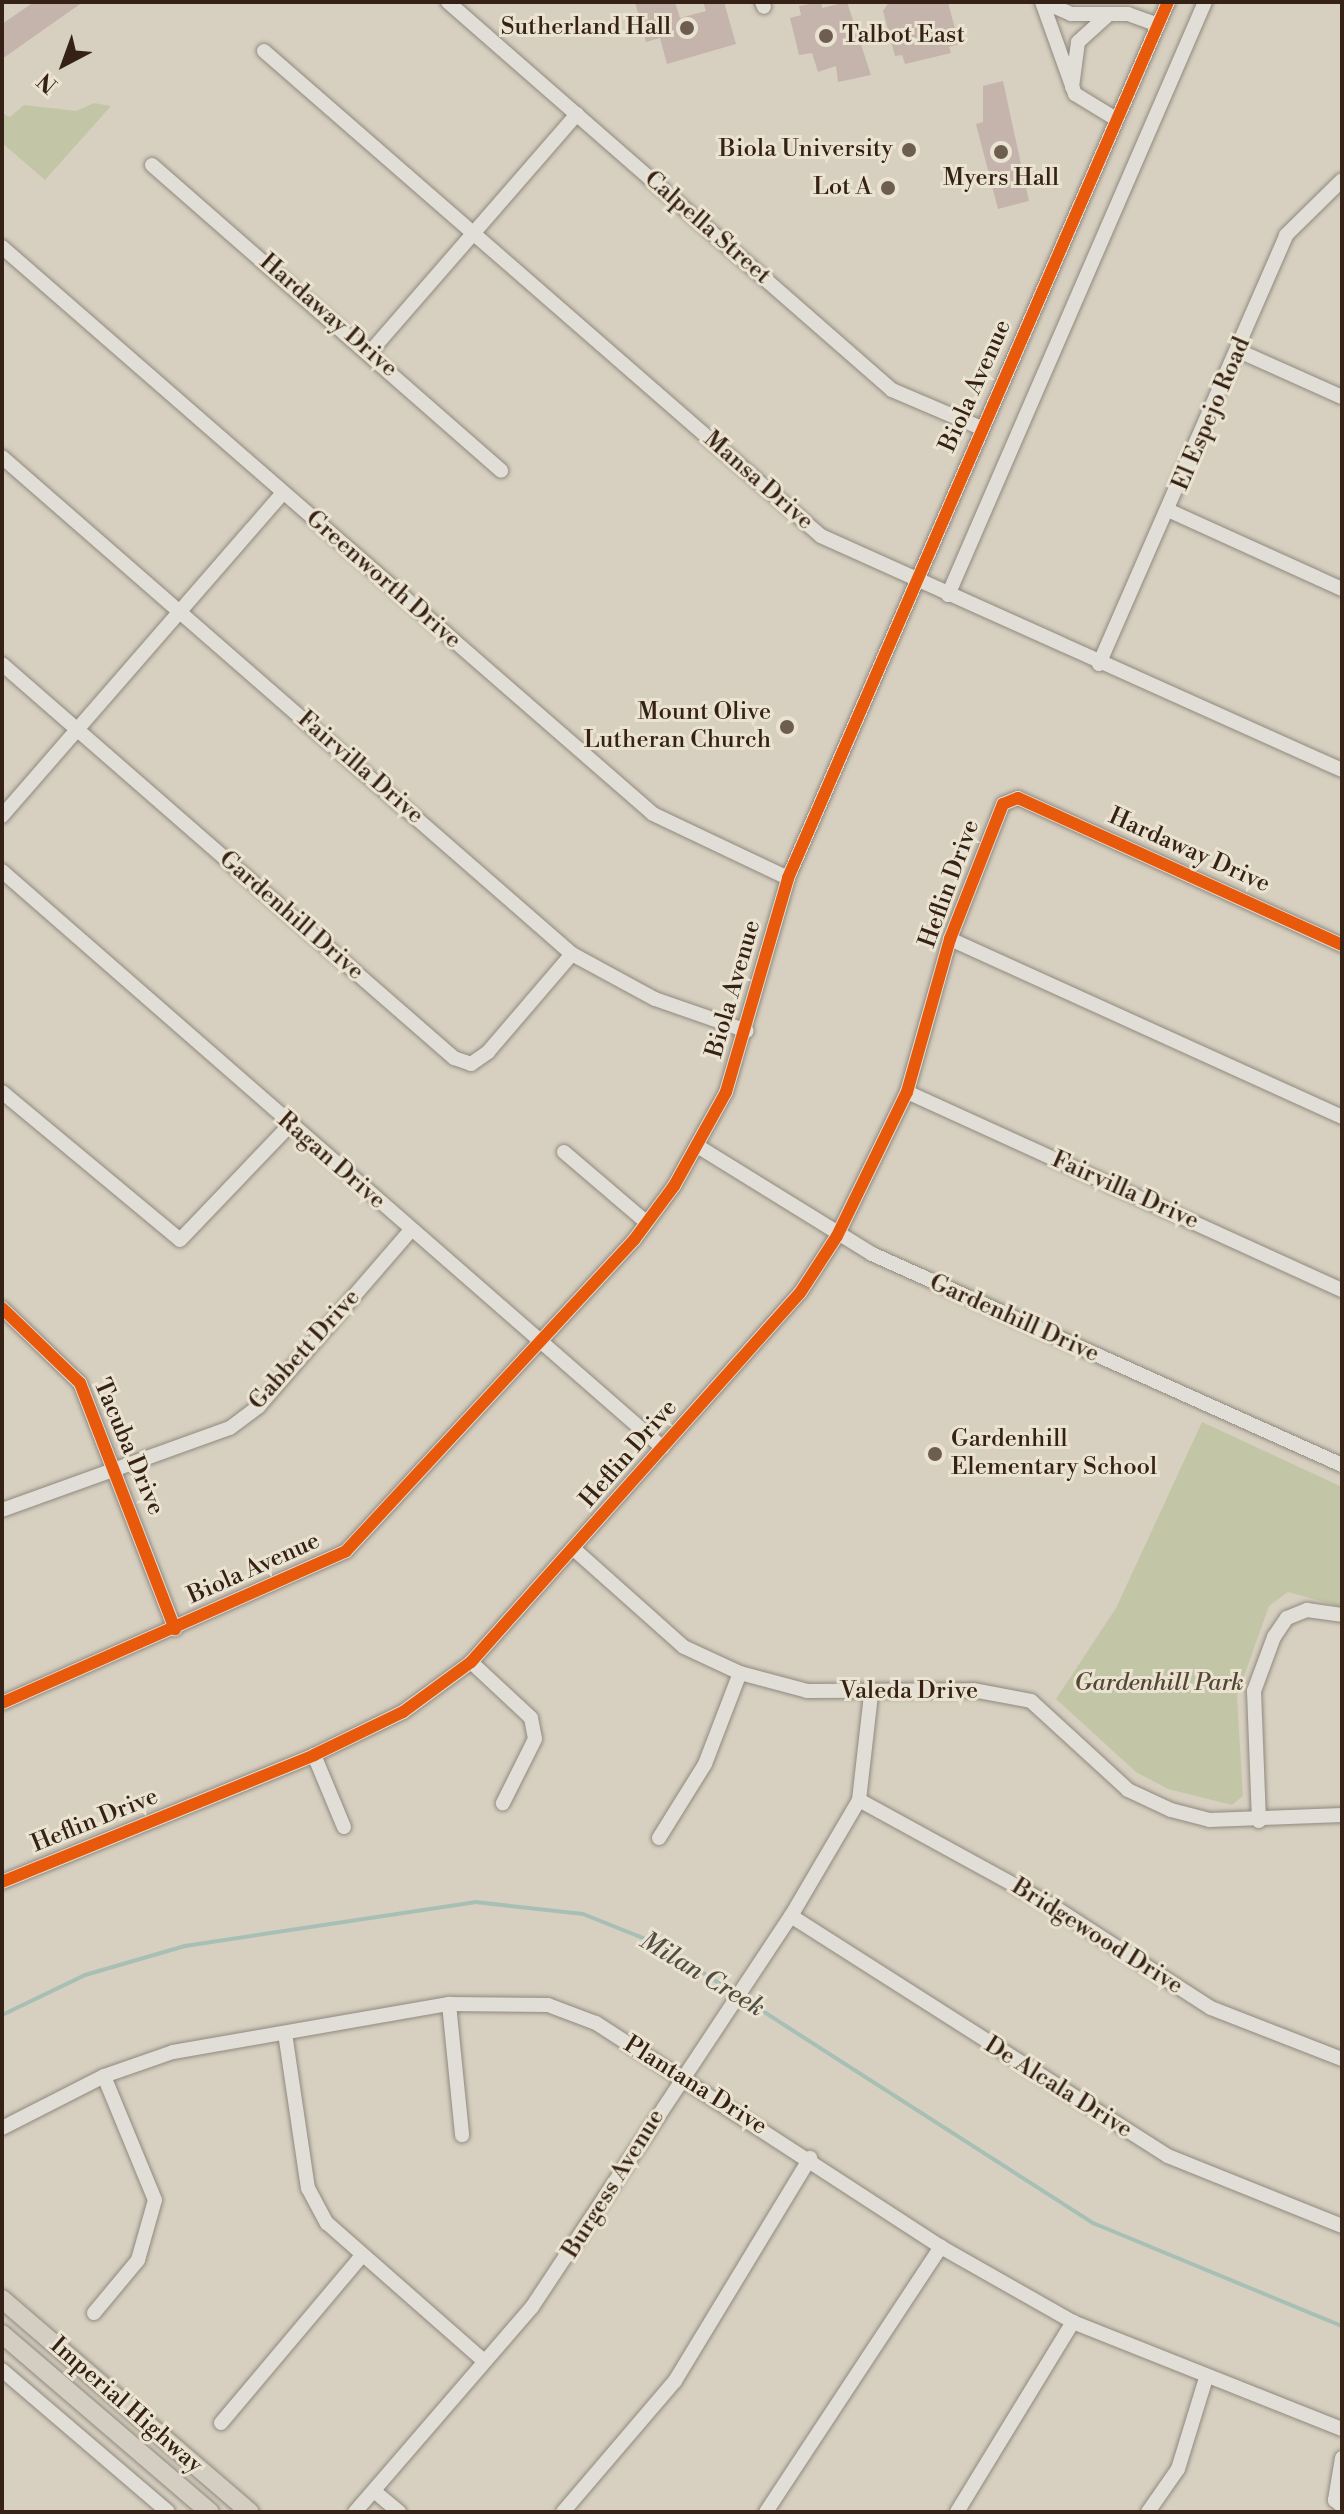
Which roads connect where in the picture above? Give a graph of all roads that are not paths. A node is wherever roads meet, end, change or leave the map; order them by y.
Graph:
1 (448, 2) edge
2 (1043, 2) edge
3 (1168, 2) edge
4 (1205, 2) edge
5 (1110, 15) junction
6 (1158, 25) junction
7 (264, 51) dead end
8 (1072, 89) junction
9 (577, 114) junction
10 (1116, 119) junction
11 (152, 165) dead end
12 (1342, 180) edge
13 (474, 234) junction
14 (2, 247) edge
15 (371, 351) junction
16 (1239, 351) junction
17 (1342, 397) edge
18 (981, 428) junction
19 (2, 457) edge
20 (501, 471) dead end
21 (283, 493) junction
22 (1170, 511) junction
23 (916, 580) junction
24 (1342, 589) edge
25 (948, 595) junction
26 (179, 610) junction
27 (2, 664) edge
28 (1099, 664) junction
29 (77, 729) junction
30 (1342, 770) edge
31 (1018, 798) joint
32 (2, 816) edge
33 (2, 871) edge
34 (788, 878) junction
35 (950, 939) junction
36 (1342, 945) edge
37 (572, 954) junction
38 (747, 1031) junction
39 (2, 1092) edge
40 (907, 1092) junction
41 (1342, 1117) edge
42 (290, 1125) junction
43 (699, 1147) junction
44 (564, 1152) dead end
45 (647, 1223) junction
46 (410, 1231) junction
47 (837, 1236) junction
48 (1342, 1290) edge
49 (2, 1308) edge
50 (540, 1342) junction
51 (663, 1448) junction
52 (1342, 1465) edge
53 (117, 1470) junction
54 (2, 1510) edge
55 (575, 1550) junction
56 (1342, 1615) edge
57 (175, 1629) junction
58 (471, 1662) junction
59 (740, 1673) junction
60 (871, 1694) junction
61 (2, 1703) edge
62 (314, 1755) junction
63 (859, 1800) junction
64 (503, 1803) dead end
65 (1342, 1815) edge
66 (1259, 1821) junction
67 (344, 1827) dead end
68 (659, 1838) dead end
69 (2, 1882) edge
70 (791, 1916) junction
71 (449, 2004) junction
72 (285, 2033) junction
73 (1342, 2059) edge
74 (104, 2076) junction
75 (682, 2077) junction
76 (2, 2128) edge
77 (462, 2135) dead end
78 (810, 2158) junction
79 (1342, 2226) edge
80 (941, 2247) junction
81 (359, 2259) junction
82 (2, 2299) edge
83 (94, 2313) dead end
84 (1073, 2322) junction
85 (2, 2334) edge
86 (484, 2361) junction
87 (2, 2370) edge
88 (1205, 2381) junction
89 (221, 2423) dead end
90 (1342, 2429) edge
91 (1342, 2458) edge
92 (374, 2491) junction
93 (1342, 2506) edge
94 (168, 2512) edge
95 (210, 2512) edge
96 (250, 2512) edge
97 (355, 2512) edge
98 (399, 2512) edge
99 (563, 2512) edge
100 (766, 2512) edge
101 (957, 2512) edge
102 (1148, 2512) edge

1 - 9 street, Calpella Street
2 - 5 street
2 - 8 street
3 - 6 street, Biola Avenue
4 - 25 street
5 - 6 street
5 - 8 street
6 - 10 street, Biola Avenue
7 - 13 street, Mansa Drive
8 - 10 street
9 - 13 street
9 - 18 street, Calpella Street
10 - 18 street, Biola Avenue
11 - 15 street, Hardaway Drive
12 - 16 street, El Espejo Road
13 - 15 street
13 - 23 street, Mansa Drive
14 - 21 street, Greenworth Drive
15 - 20 street, Hardaway Drive
16 - 17 street
16 - 22 street, El Espejo Road
18 - 23 street, Biola Avenue
19 - 26 street, Fairvilla Drive
21 - 26 street
21 - 34 street, Greenworth Drive
22 - 24 street
22 - 28 street, El Espejo Road
23 - 25 street, Mansa Drive
23 - 34 street, Biola Avenue
25 - 28 street, Mansa Drive
26 - 29 street
26 - 37 street, Fairvilla Drive
27 - 29 street, Gardenhill Drive
28 - 30 street, Mansa Drive
29 - 32 street
29 - 37 street, Gardenhill Drive
31 - 35 street, Heflin Drive
31 - 36 street, Hardaway Drive
33 - 42 street, Ragan Drive
34 - 38 street, Biola Avenue
35 - 40 street, Heflin Drive
35 - 41 street
37 - 38 street, Fairvilla Drive
38 - 43 street, Biola Avenue
39 - 42 street
40 - 47 street, Heflin Drive
40 - 48 street, Fairvilla Drive
42 - 46 street, Ragan Drive
43 - 45 street, Biola Avenue
43 - 47 street, Gardenhill Drive
44 - 45 street
45 - 50 street, Biola Avenue
46 - 50 street, Ragan Drive
46 - 53 street, Gabbett Drive
47 - 51 street, Heflin Drive
47 - 52 street, Gardenhill Drive
49 - 53 street, Tacuba Drive
50 - 51 street, Ragan Drive
50 - 57 street, Biola Avenue
51 - 55 street, Heflin Drive
53 - 54 street, Gabbett Drive
53 - 57 street, Tacuba Drive
55 - 58 street, Heflin Drive
55 - 59 street, Valeda Drive
56 - 66 street
57 - 61 street, Biola Avenue
58 - 62 street, Heflin Drive
58 - 64 street
59 - 60 street, Valeda Drive
59 - 68 street
60 - 63 street, Burgess Avenue
60 - 66 street, Valeda Drive
62 - 67 street
62 - 69 street, Heflin Drive
63 - 70 street, Burgess Avenue
63 - 73 street, Bridgewood Drive
65 - 66 street, Valeda Drive
70 - 75 street, Burgess Avenue
70 - 79 street, De Alcala Drive
71 - 72 street, Plantana Drive
71 - 75 street, Plantana Drive
71 - 77 street
72 - 74 street, Plantana Drive
72 - 81 street
74 - 76 street, Plantana Drive
74 - 83 street
75 - 78 street, Plantana Drive
75 - 86 street, Burgess Avenue
78 - 80 street, Plantana Drive
78 - 99 street
80 - 84 street, Plantana Drive
80 - 100 street
81 - 86 street
81 - 89 street
82 - 96 main road, Imperial Highway
84 - 88 street, Plantana Drive
84 - 101 street
85 - 95 main road, Imperial Highway
86 - 92 street, Burgess Avenue
87 - 94 street
88 - 90 street, Plantana Drive
88 - 102 street
91 - 93 street
92 - 97 street, Burgess Avenue
92 - 98 street

